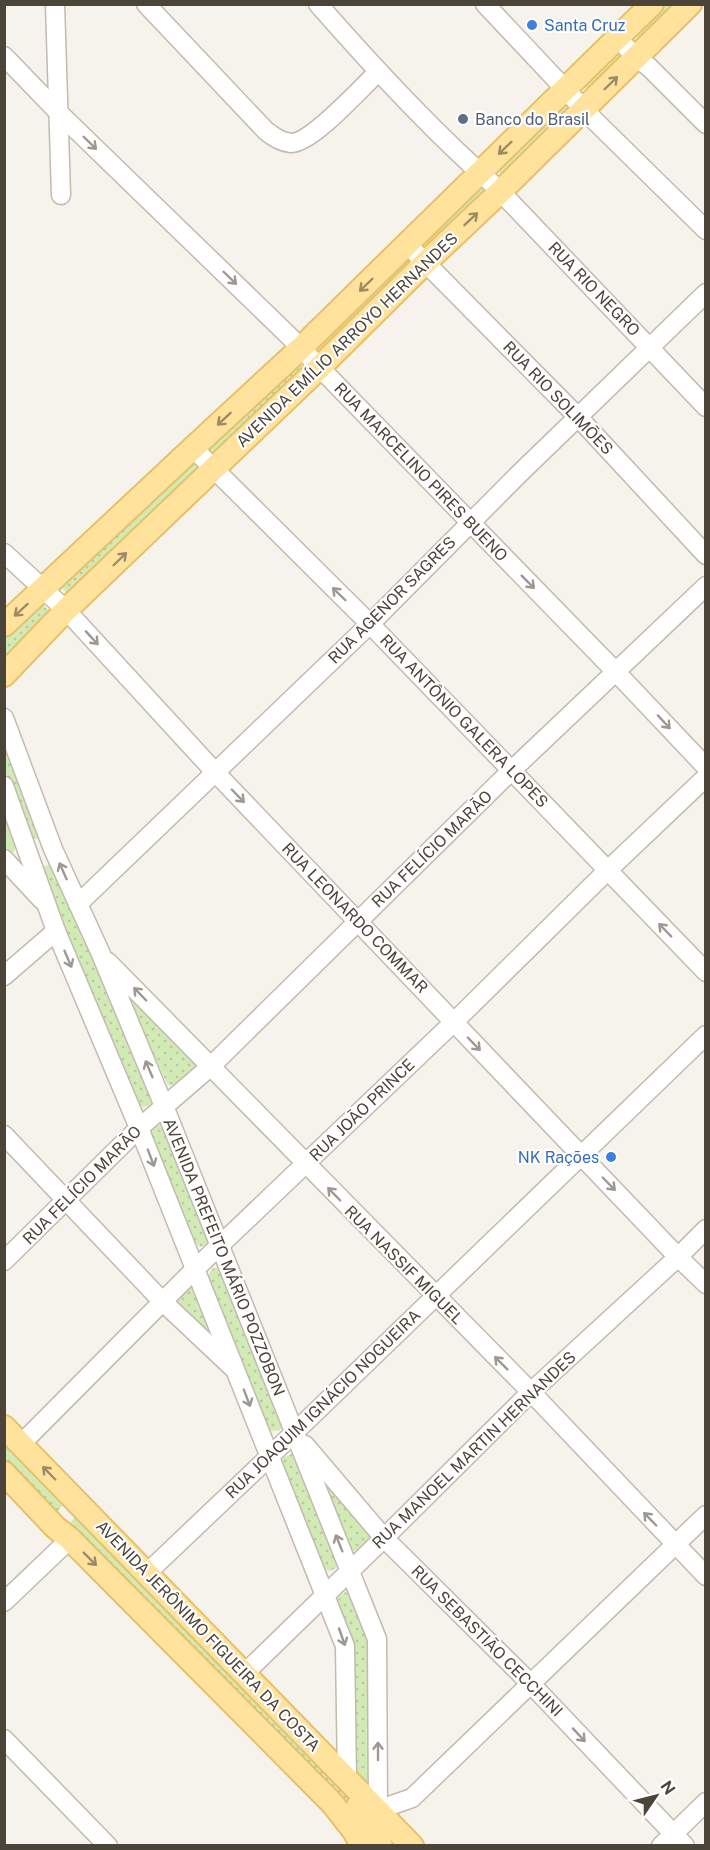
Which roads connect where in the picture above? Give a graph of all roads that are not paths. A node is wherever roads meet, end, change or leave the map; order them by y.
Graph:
1 (55, 4) edge
2 (146, 4) edge
3 (318, 4) edge
4 (485, 4) edge
5 (652, 4) edge
6 (690, 4) edge
7 (617, 38) junction
8 (4, 56) edge
9 (637, 58) junction
10 (378, 72) junction
11 (566, 89) junction
12 (585, 108) junction
13 (60, 114) junction
14 (705, 124) edge
15 (479, 173) junction
16 (500, 192) junction
17 (61, 195) dead end
18 (705, 230) edge
19 (407, 244) junction
20 (425, 262) junction
21 (705, 293) edge
22 (301, 348) junction
23 (650, 348) junction
24 (319, 368) junction
25 (705, 407) edge
26 (578, 417) junction
27 (193, 447) junction
28 (214, 470) junction
29 (470, 523) junction
30 (4, 553) edge
31 (705, 555) edge
32 (705, 586) edge
33 (44, 590) junction
34 (66, 610) junction
35 (370, 624) junction
36 (4, 625) edge
37 (616, 672) junction
38 (4, 675) edge
39 (4, 718) edge
40 (705, 767) edge
41 (511, 771) junction
42 (215, 772) junction
43 (705, 777) edge
44 (4, 786) edge
45 (53, 849) junction
46 (31, 859) junction
47 (9, 864) edge
48 (609, 870) junction
49 (78, 904) junction
50 (47, 906) junction
51 (358, 921) junction
52 (56, 930) junction
53 (101, 954) junction
54 (705, 972) edge
55 (4, 976) edge
56 (454, 1022) junction
57 (705, 1035) edge
58 (210, 1067) junction
59 (165, 1106) junction
60 (139, 1128) junction
61 (4, 1135) edge
62 (581, 1155) junction
63 (305, 1165) junction
64 (66, 1201) junction
65 (705, 1229) edge
66 (219, 1246) junction
67 (678, 1257) junction
68 (4, 1261) edge
69 (195, 1269) junction
70 (705, 1284) edge
71 (435, 1296) junction
72 (162, 1301) junction
73 (237, 1372) junction
74 (531, 1392) junction
75 (4, 1427) edge
76 (294, 1433) junction
77 (21, 1444) junction
78 (269, 1457) junction
79 (4, 1473) edge
80 (78, 1504) junction
81 (705, 1515) edge
82 (63, 1533) junction
83 (384, 1538) junction
84 (675, 1545) junction
85 (350, 1570) junction
86 (147, 1573) junction
87 (705, 1576) edge
88 (326, 1594) junction
89 (4, 1602) edge
90 (245, 1673) junction
91 (530, 1683) junction
92 (4, 1739) edge
93 (347, 1779) junction
94 (705, 1802) edge
95 (378, 1810) junction
96 (673, 1842) edge
97 (108, 1845) edge
98 (362, 1845) edge
99 (381, 1845) edge
100 (412, 1845) edge

1 - 13 street
2 - 10 street
3 - 10 street, RUA RIO NEGRO
4 - 11 street
5 - 7 main road, AVENIDA EMÍLIO ARROYO HERNANDES
6 - 9 main road, AVENIDA EMÍLIO ARROYO HERNANDES
7 - 9 street
7 - 11 main road, AVENIDA EMÍLIO ARROYO HERNANDES
8 - 13 street, RUA MARCELINO PIRES BUENO
12 -> 9 main road, AVENIDA EMÍLIO ARROYO HERNANDES
9 - 14 street
10 - 15 street, RUA RIO NEGRO
11 - 12 street
11 -> 15 main road, AVENIDA EMÍLIO ARROYO HERNANDES
12 - 16 main road, AVENIDA EMÍLIO ARROYO HERNANDES
12 - 18 street
13 - 17 street
13 -> 22 street, RUA MARCELINO PIRES BUENO
15 - 16 street, RUA RIO NEGRO
15 - 19 main road, AVENIDA EMÍLIO ARROYO HERNANDES
20 -> 16 main road, AVENIDA EMÍLIO ARROYO HERNANDES
16 - 23 street, RUA RIO NEGRO
19 - 20 street, RUA RIO SOLIMÕES
19 -> 22 main road, AVENIDA EMÍLIO ARROYO HERNANDES
20 - 24 main road, AVENIDA EMÍLIO ARROYO HERNANDES
20 - 26 street, RUA RIO SOLIMÕES
21 - 23 street, RUA AGENOR SAGRES
22 - 24 street, RUA MARCELINO PIRES BUENO
22 -> 27 main road, AVENIDA EMÍLIO ARROYO HERNANDES
23 - 25 street, RUA RIO NEGRO
23 - 26 street, RUA AGENOR SAGRES
24 - 28 main road, AVENIDA EMÍLIO ARROYO HERNANDES
24 - 29 street, RUA MARCELINO PIRES BUENO
26 - 29 street, RUA AGENOR SAGRES
26 - 31 street, RUA RIO SOLIMÕES
27 - 28 street, RUA ANTÔNIO GALERA LOPES
27 - 33 main road, AVENIDA EMÍLIO ARROYO HERNANDES
34 -> 28 main road, AVENIDA EMÍLIO ARROYO HERNANDES
35 -> 28 street, RUA ANTÔNIO GALERA LOPES
29 - 35 street, RUA AGENOR SAGRES
29 -> 37 street, RUA MARCELINO PIRES BUENO
30 - 33 street, RUA LEONARDO COMMAR
32 - 37 street, RUA FELÍCIO MARÃO
33 - 34 street, RUA LEONARDO COMMAR
33 -> 36 main road, AVENIDA EMÍLIO ARROYO HERNANDES
34 - 38 main road, AVENIDA EMÍLIO ARROYO HERNANDES
34 -> 42 street, RUA LEONARDO COMMAR
35 - 41 street, RUA ANTÔNIO GALERA LOPES
35 - 42 street, RUA AGENOR SAGRES
37 -> 40 street, RUA MARCELINO PIRES BUENO
37 - 41 street, RUA FELÍCIO MARÃO
39 - 45 street, AVENIDA PREFEITO MÁRIO POZZOBON
41 - 48 street, RUA ANTÔNIO GALERA LOPES
41 - 51 street, RUA FELÍCIO MARÃO
42 - 49 street, RUA AGENOR SAGRES
42 -> 51 street, RUA LEONARDO COMMAR
43 - 48 street, RUA JOÃO PRINCE
44 - 46 street, AVENIDA PREFEITO MÁRIO POZZOBON
45 - 46 street
49 -> 45 street, AVENIDA PREFEITO MÁRIO POZZOBON
46 - 47 street
46 - 50 street, AVENIDA PREFEITO MÁRIO POZZOBON
47 - 50 street
54 -> 48 street, RUA ANTÔNIO GALERA LOPES
48 - 56 street, RUA JOÃO PRINCE
49 - 53 street, AVENIDA PREFEITO MÁRIO POZZOBON
50 - 52 street, AVENIDA PREFEITO MÁRIO POZZOBON
51 - 56 street, RUA LEONARDO COMMAR
51 - 58 street, RUA FELÍCIO MARÃO
52 - 55 street
52 -> 60 street, AVENIDA PREFEITO MÁRIO POZZOBON
58 -> 53 street, RUA NASSIF MIGUEL
59 -> 53 street, AVENIDA PREFEITO MÁRIO POZZOBON
56 -> 62 street, RUA LEONARDO COMMAR
56 - 63 street, RUA JOÃO PRINCE
57 - 62 street, RUA JOAQUIM IGNÁCIO NOGUEIRA
58 - 59 street, RUA FELÍCIO MARÃO
58 - 63 street, RUA NASSIF MIGUEL
59 - 60 street, RUA FELÍCIO MARÃO
59 - 66 street, AVENIDA PREFEITO MÁRIO POZZOBON
60 - 64 street, RUA FELÍCIO MARÃO
60 -> 69 street, AVENIDA PREFEITO MÁRIO POZZOBON
61 - 64 street
62 -> 67 street, RUA LEONARDO COMMAR
62 - 71 street, RUA JOAQUIM IGNÁCIO NOGUEIRA
63 - 66 street, RUA JOÃO PRINCE
71 -> 63 street, RUA NASSIF MIGUEL
64 - 68 street, RUA FELÍCIO MARÃO
64 - 72 street
65 - 67 street, RUA MANOEL MARTIN HERNANDES
66 - 69 street, RUA JOÃO PRINCE
66 - 76 street, AVENIDA PREFEITO MÁRIO POZZOBON
67 - 70 street, RUA LEONARDO COMMAR
67 - 74 street, RUA MANOEL MARTIN HERNANDES
69 - 72 street, RUA JOÃO PRINCE
69 - 73 street, AVENIDA PREFEITO MÁRIO POZZOBON
74 -> 71 street, RUA NASSIF MIGUEL
71 - 76 street, RUA JOAQUIM IGNÁCIO NOGUEIRA
72 - 73 street
72 - 77 street, RUA JOÃO PRINCE
73 -> 78 street, AVENIDA PREFEITO MÁRIO POZZOBON
74 - 83 street, RUA MANOEL MARTIN HERNANDES
84 -> 74 street, RUA NASSIF MIGUEL
75 - 77 main road, AVENIDA JERÔNIMO FIGUEIRA DA COSTA
76 - 78 street, RUA JOAQUIM IGNÁCIO NOGUEIRA
76 - 83 street, RUA SEBASTIÃO CECCHINI
85 -> 76 street, AVENIDA PREFEITO MÁRIO POZZOBON
80 -> 77 main road, AVENIDA JERÔNIMO FIGUEIRA DA COSTA
78 - 86 street, RUA JOAQUIM IGNÁCIO NOGUEIRA
78 - 88 street, AVENIDA PREFEITO MÁRIO POZZOBON
79 - 82 main road, AVENIDA JERÔNIMO FIGUEIRA DA COSTA
80 - 82 main road
80 - 86 main road, AVENIDA JERÔNIMO FIGUEIRA DA COSTA
81 - 84 street
82 - 89 street
82 -> 98 main road, AVENIDA JERÔNIMO FIGUEIRA DA COSTA
83 - 85 street, RUA MANOEL MARTIN HERNANDES
83 - 91 street, RUA SEBASTIÃO CECCHINI
84 - 87 street, RUA NASSIF MIGUEL
84 - 91 street
85 - 88 street, RUA MANOEL MARTIN HERNANDES
95 -> 85 street, AVENIDA PREFEITO MÁRIO POZZOBON
86 - 90 main road, AVENIDA JERÔNIMO FIGUEIRA DA COSTA
88 - 90 street, RUA MANOEL MARTIN HERNANDES
88 -> 93 street, AVENIDA PREFEITO MÁRIO POZZOBON
90 - 93 main road, AVENIDA JERÔNIMO FIGUEIRA DA COSTA
91 - 95 street
91 -> 96 street, RUA SEBASTIÃO CECCHINI
92 - 97 street
93 - 95 main road, AVENIDA JERÔNIMO FIGUEIRA DA COSTA
93 - 99 main road, AVENIDA PREFEITO MÁRIO POZZOBON
94 - 96 street
95 - 100 main road, AVENIDA JERÔNIMO FIGUEIRA DA COSTA

